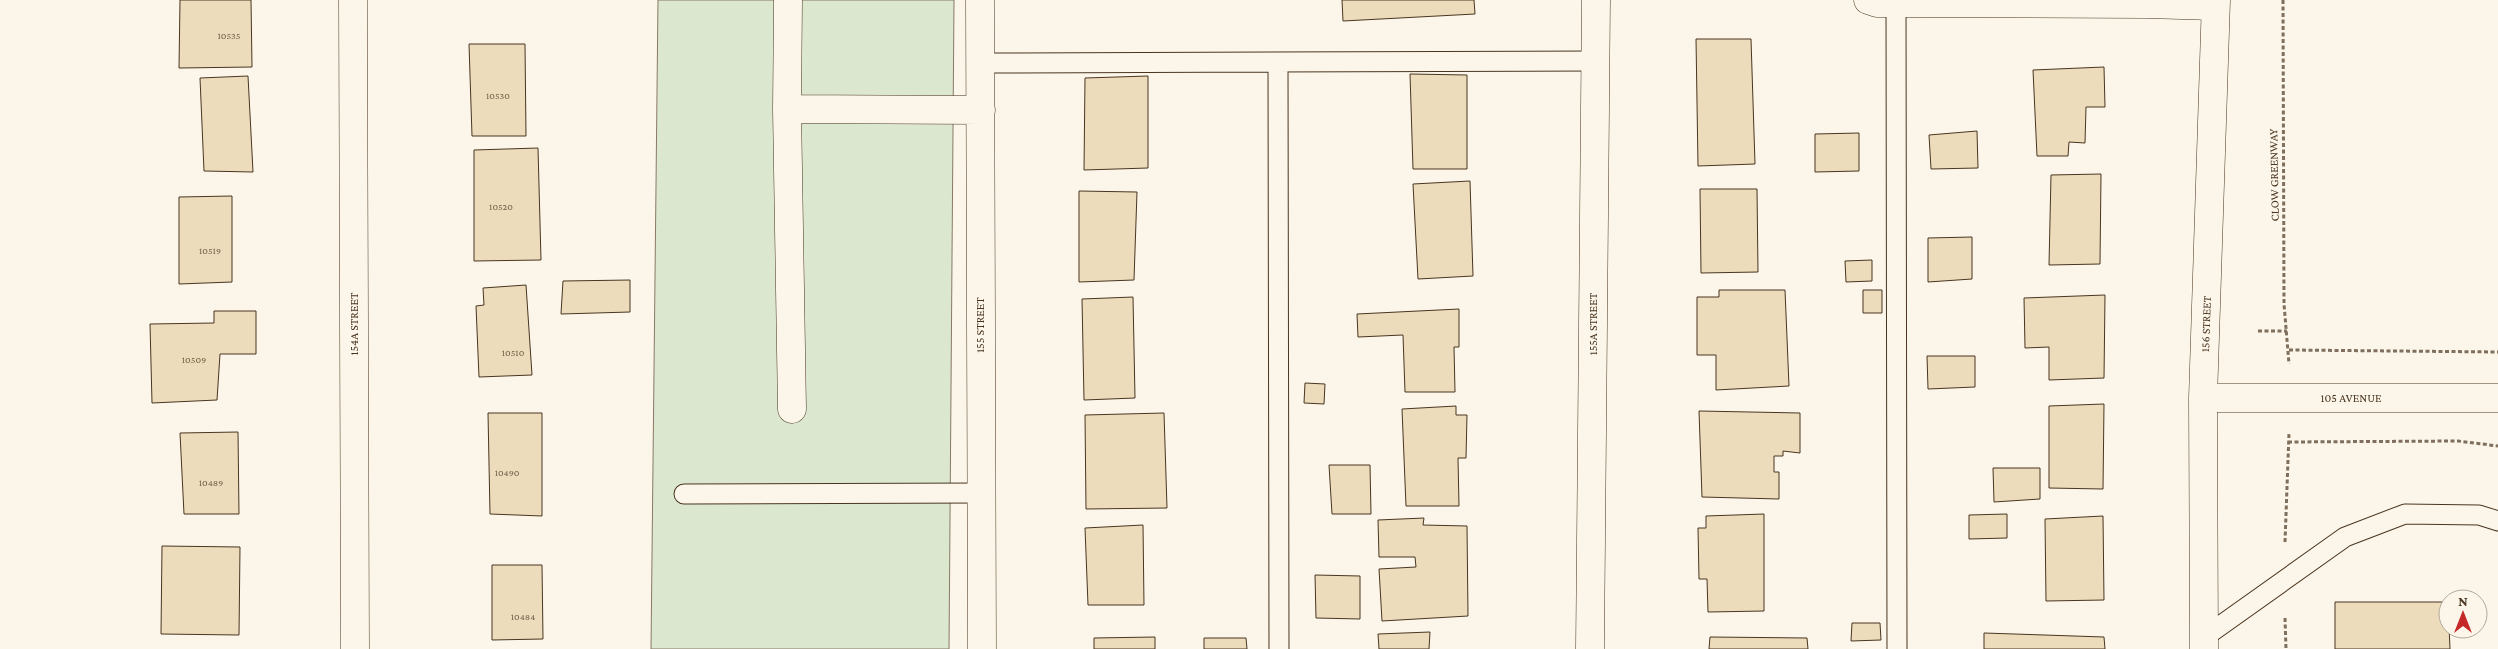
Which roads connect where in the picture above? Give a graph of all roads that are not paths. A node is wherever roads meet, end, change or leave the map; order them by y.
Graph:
1 (353, 0) edge
2 (788, 0) edge
3 (980, 0) edge
4 (1596, 0) edge
5 (1868, 0) edge
6 (1896, 3) junction
7 (2216, 3) edge
8 (1595, 61) junction
9 (981, 63) junction
10 (1278, 63) junction
11 (787, 109) junction
12 (981, 110) junction
13 (2204, 398) junction
14 (2498, 398) edge
15 (792, 409) dead end
16 (981, 493) junction
17 (684, 494) dead end
18 (2498, 521) edge
19 (2204, 643) edge
20 (355, 649) edge
21 (982, 649) edge
22 (1279, 649) edge
23 (1590, 649) edge
24 (1898, 649) edge

1 - 20 street, 154A STREET
2 - 11 street
3 - 9 street, 155 STREET
4 - 8 street, 155A STREET
5 - 6 street
6 - 7 street
6 - 24 lane
7 - 13 street, 156 STREET
8 - 10 lane
8 - 23 street, 155A STREET
9 - 10 lane
9 - 12 street, 155 STREET
10 - 22 lane
11 - 12 street
11 - 15 street
12 - 16 street, 155 STREET
13 - 14 street, 105 AVENUE
13 - 19 street, 156 STREET
16 - 17 lane
16 - 21 street, 155 STREET
18 - 19 lane

